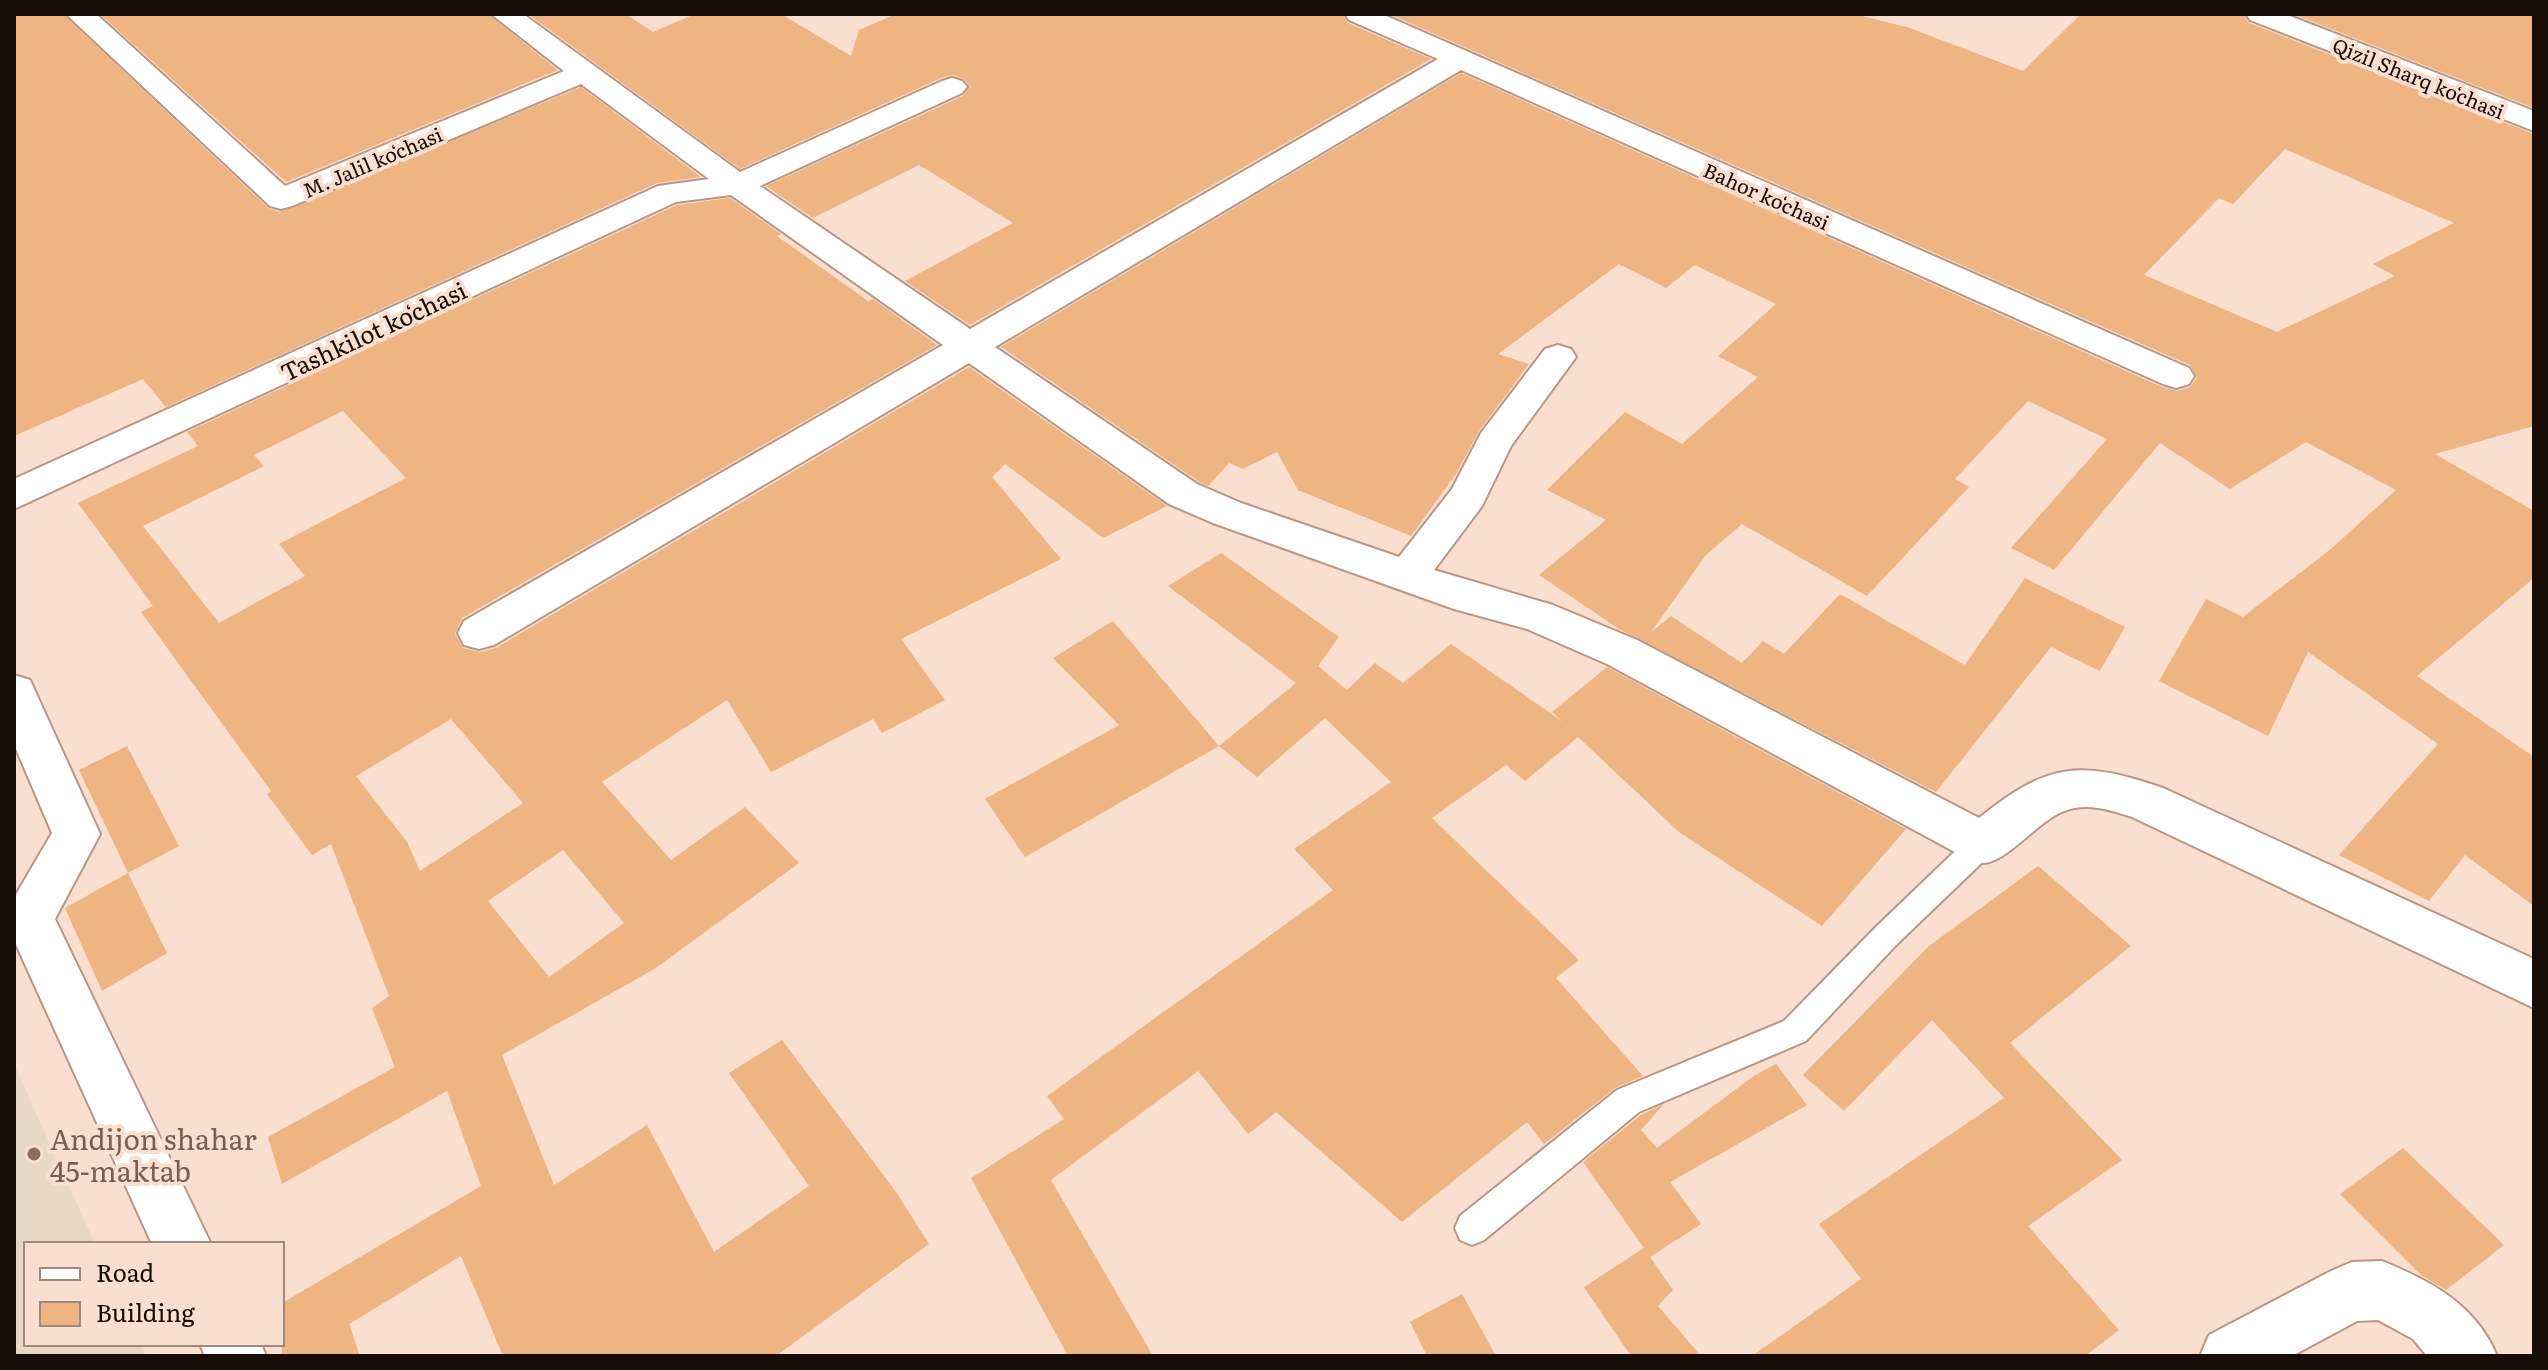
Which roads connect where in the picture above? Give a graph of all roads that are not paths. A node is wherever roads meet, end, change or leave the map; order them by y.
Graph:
1 (80, 14) edge
2 (505, 14) edge
3 (1359, 14) edge
4 (2260, 14) edge
5 (1459, 59) junction
6 (583, 73) junction
7 (952, 87) dead end
8 (2534, 122) edge
9 (737, 185) junction
10 (968, 348) junction
11 (1558, 357) dead end
12 (2176, 376) dead end
13 (14, 495) edge
14 (1408, 575) junction
15 (479, 633) dead end
16 (14, 692) edge
17 (1983, 843) junction
18 (21, 922) edge
19 (2534, 984) edge
20 (1472, 1228) dead end
21 (181, 1242) edge
22 (2230, 1356) edge
23 (2467, 1356) edge

1 - 6 street, M. Jalil koʻchasi
2 - 6 street
3 - 5 street, Bahor koʻchasi
4 - 8 street, Qizil Sharq koʻchasi
5 - 10 street
5 - 12 street, Bahor koʻchasi
6 - 9 street
7 - 9 street, Tashkilot koʻchasi
9 - 10 street
9 - 13 street, Tashkilot koʻchasi
10 - 14 street
10 - 15 street
11 - 14 street
14 - 17 street
16 - 18 street
17 - 19 street
17 - 20 lane
18 - 21 street
22 - 23 street

